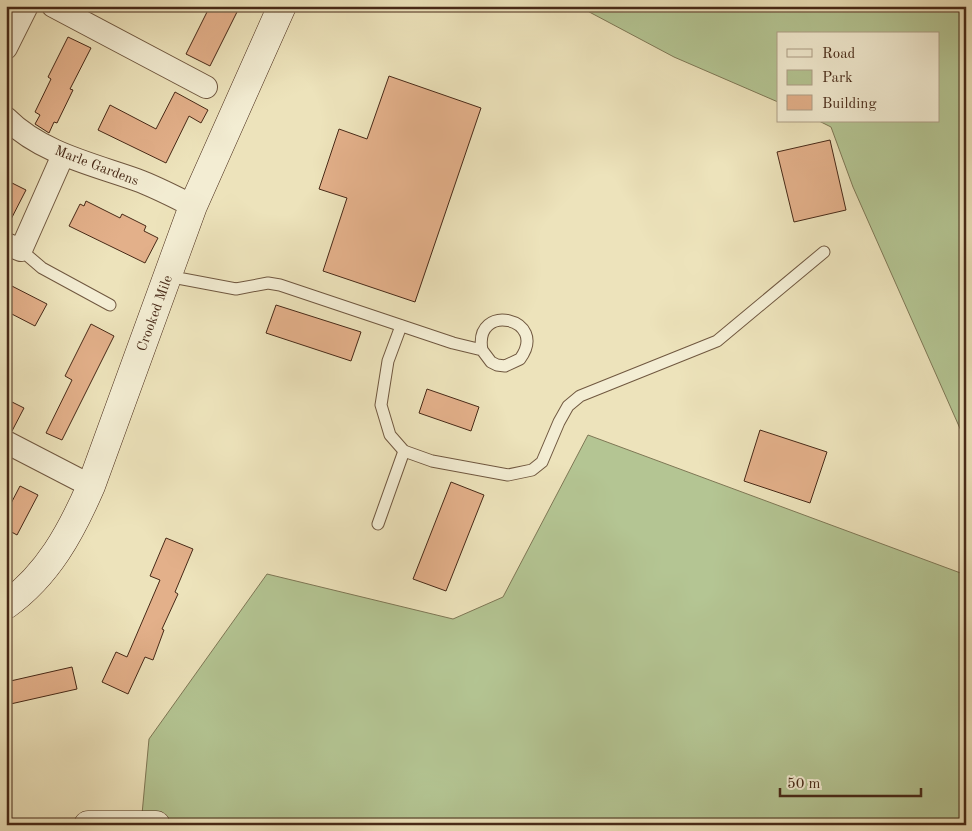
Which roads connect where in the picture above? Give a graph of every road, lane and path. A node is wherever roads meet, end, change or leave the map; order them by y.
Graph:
1 (27, 6) edge
2 (53, 6) edge
3 (282, 6) edge
4 (6, 48) edge
5 (206, 87) dead end
6 (6, 118) edge
7 (64, 155) junction
8 (193, 206) junction
9 (14, 247) edge
10 (824, 252) dead end
11 (167, 276) junction
12 (110, 305) dead end
13 (401, 326) junction
14 (482, 350) junction
15 (6, 442) edge
16 (404, 451) junction
17 (91, 486) junction
18 (378, 524) dead end
19 (6, 605) edge
20 (88, 825) edge
21 (156, 825) edge

1 - 4 street
2 - 5 street
3 - 8 main road, Crooked Mile
6 - 7 street, Marle Gardens
7 - 8 street, Marle Gardens
7 - 9 street
8 - 11 main road, Crooked Mile
9 - 12 lane
10 - 16 lane
11 - 13 lane
11 - 17 main road, Crooked Mile
13 - 14 lane
13 - 16 lane
14 - 14 lane
15 - 17 street
16 - 18 lane
17 - 19 main road, Crooked Mile
20 - 21 main road

